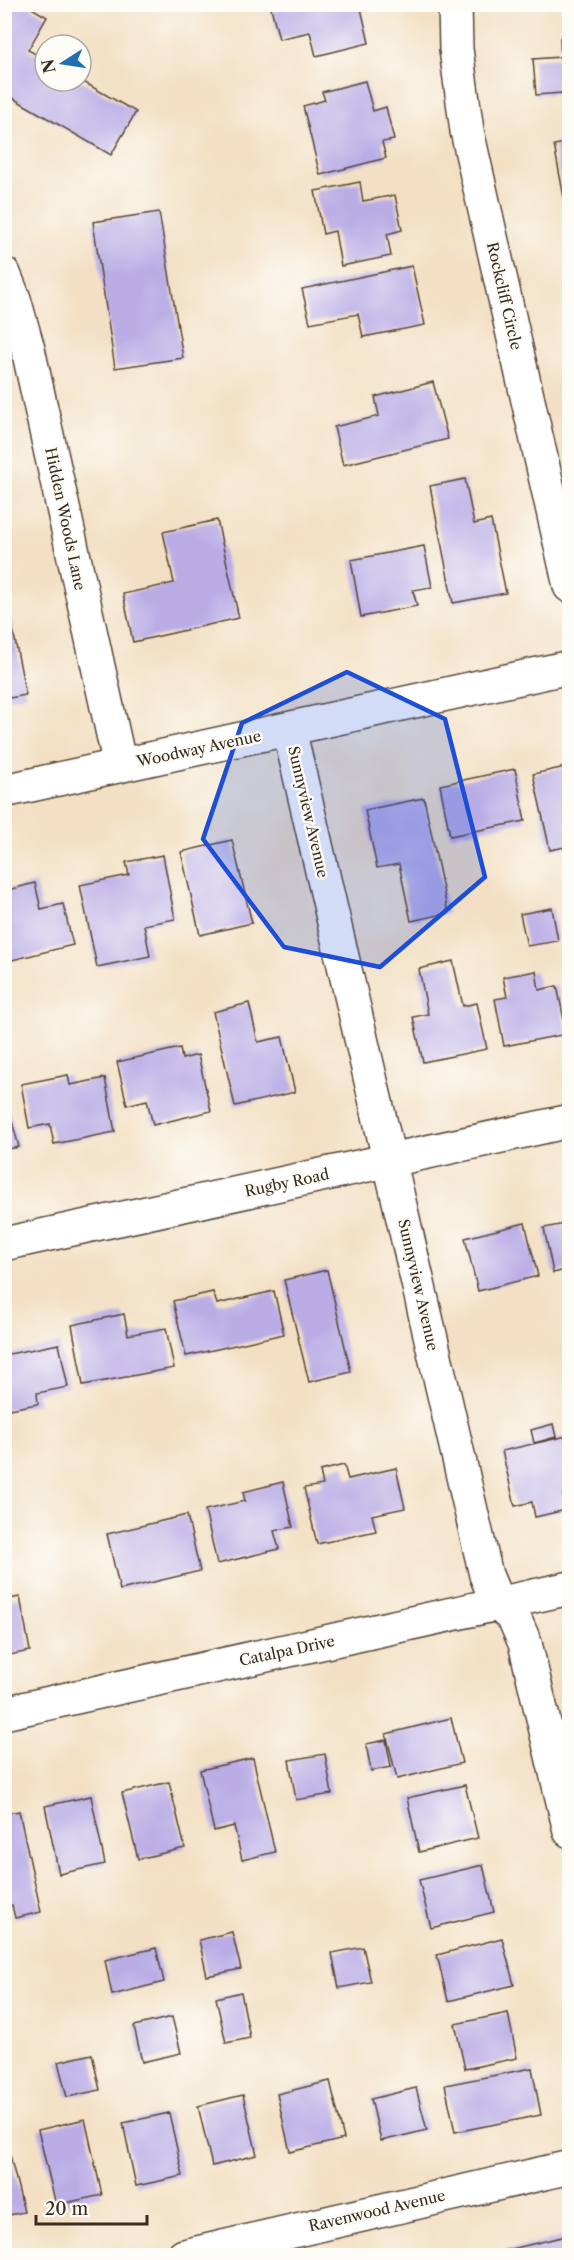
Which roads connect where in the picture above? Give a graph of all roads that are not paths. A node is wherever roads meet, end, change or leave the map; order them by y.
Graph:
1 (455, 4) edge
2 (4, 274) edge
3 (570, 586) edge
4 (570, 668) edge
5 (289, 729) junction
6 (120, 766) junction
7 (4, 791) edge
8 (570, 1121) edge
9 (389, 1160) junction
10 (4, 1244) edge
11 (570, 1588) edge
12 (498, 1604) junction
13 (4, 1713) edge
14 (570, 1831) edge
15 (570, 2167) edge
16 (184, 2256) edge

1 - 3 street, Rockcliff Circle
2 - 6 street, Hidden Woods Lane
4 - 5 street, Woodway Avenue
5 - 6 street, Woodway Avenue
5 - 9 street, Sunnyview Avenue
6 - 7 street, Woodway Avenue
8 - 9 street, Rugby Road
9 - 10 street, Rugby Road
9 - 12 street, Sunnyview Avenue
11 - 12 street, Catalpa Drive
12 - 13 street, Catalpa Drive
12 - 14 street, Sunnyview Avenue
15 - 16 street, Ravenwood Avenue

